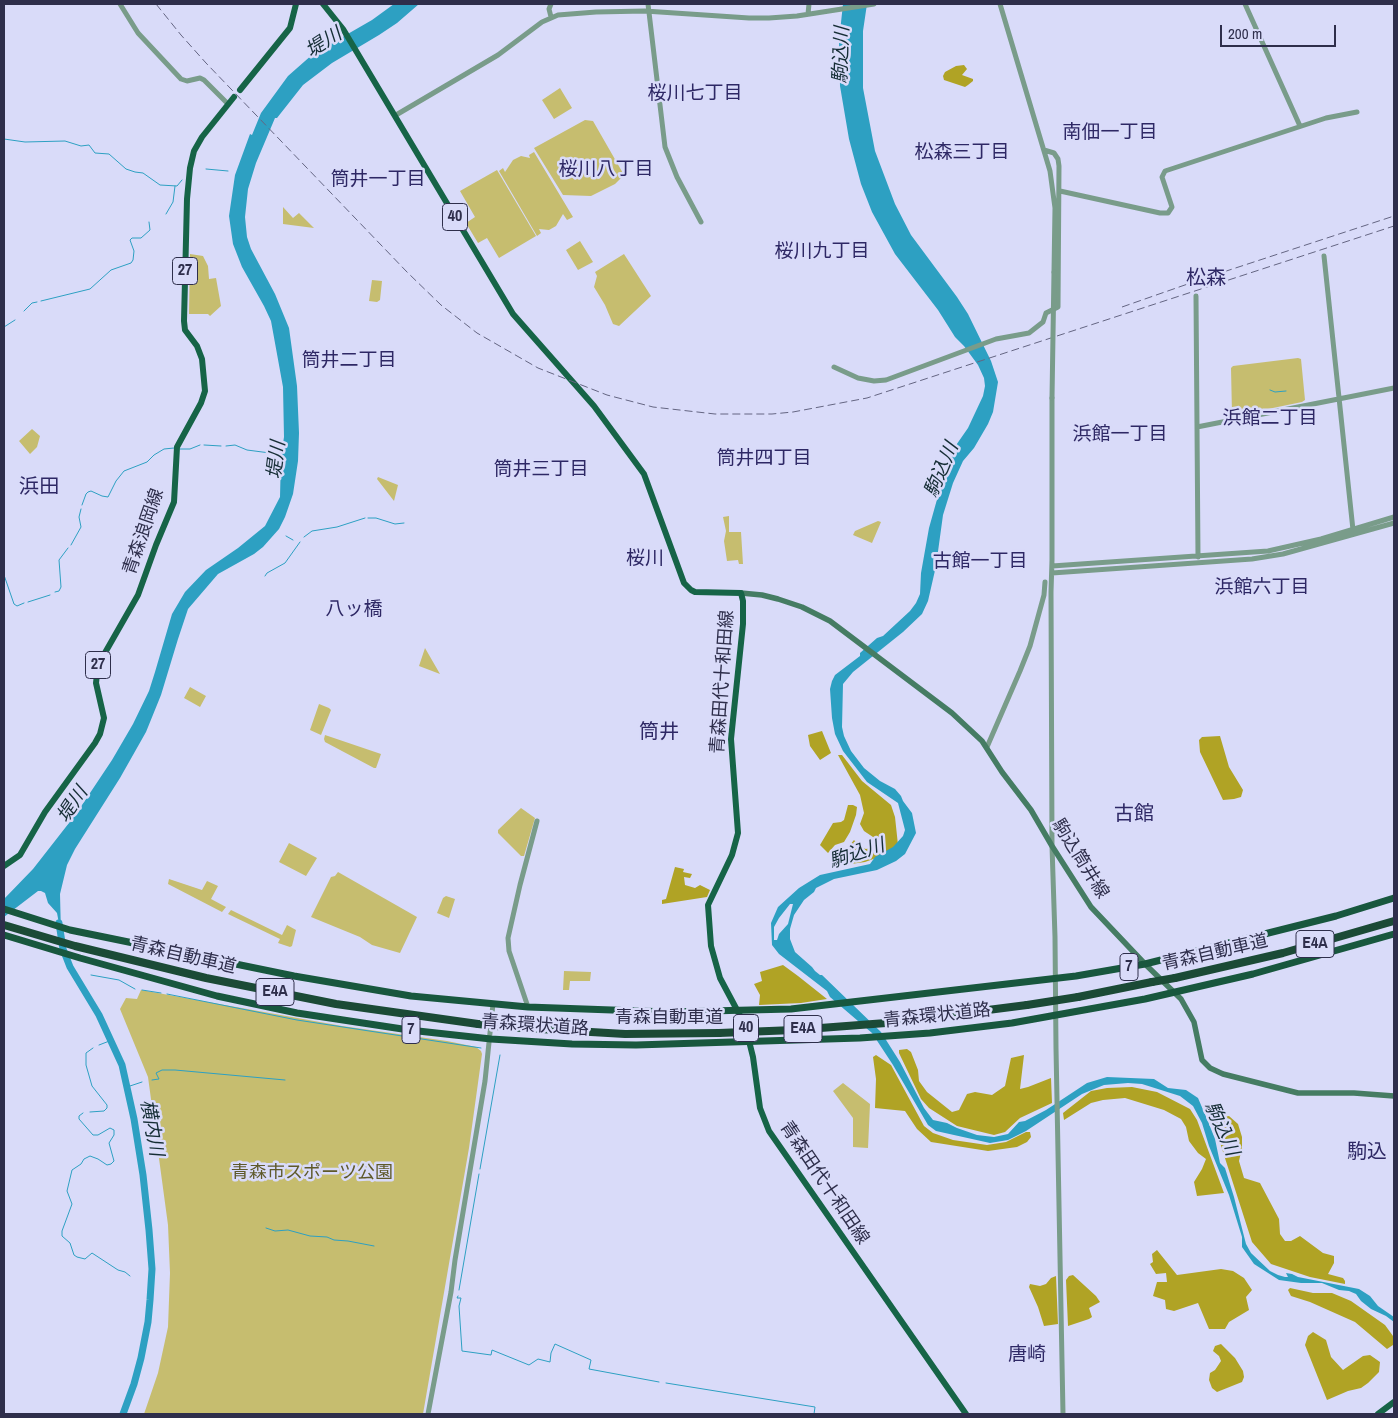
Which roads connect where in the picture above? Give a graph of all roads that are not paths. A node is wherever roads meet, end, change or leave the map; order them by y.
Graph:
1 (120, 4) edge
2 (296, 4) edge
3 (323, 4) edge
4 (551, 4) edge
5 (648, 4) edge
6 (809, 4) edge
7 (872, 4) edge
8 (1000, 4) edge
9 (1245, 4) edge
10 (650, 11) junction
11 (808, 14) junction
12 (551, 17) junction
13 (240, 90) dead end
14 (234, 97) dead end
15 (228, 104) junction
16 (1357, 112) dead end
17 (396, 115) junction
18 (1300, 126) junction
19 (1044, 150) junction
20 (1060, 192) junction
21 (701, 222) dead end
22 (1324, 256) dead end
23 (1196, 296) dead end
24 (834, 367) dead end
25 (1394, 388) edge
26 (1339, 399) junction
27 (1197, 427) junction
28 (1394, 516) edge
29 (1394, 523) edge
30 (1353, 530) junction
31 (1198, 557) junction
32 (1052, 566) junction
33 (1052, 573) junction
34 (1045, 582) dead end
35 (741, 593) junction
36 (987, 747) junction
37 (537, 821) dead end
38 (1052, 846) junction
39 (4, 866) edge
40 (1394, 898) edge
41 (4, 910) edge
42 (1394, 921) edge
43 (4, 925) edge
44 (1394, 934) edge
45 (4, 936) edge
46 (1145, 964) junction
47 (1056, 979) junction
48 (1175, 992) junction
49 (493, 1004) junction
50 (528, 1007) junction
51 (738, 1010) junction
52 (1056, 1016) junction
53 (491, 1039) junction
54 (750, 1041) junction
55 (1394, 1096) edge
56 (1394, 1402) edge
57 (428, 1414) edge
58 (966, 1414) edge
59 (1063, 1414) edge
60 (1378, 1414) edge

1 - 15 street
2 - 13 main road
3 - 17 main road, 40
4 - 12 street
5 - 10 street
6 - 11 street
7 - 11 street
8 - 19 street
9 - 18 street
10 - 11 street
10 - 12 street
10 - 21 street
12 - 17 street
14 - 15 main road, 青森浪岡線 / 27
15 - 39 main road, 青森浪岡線 / 27
16 - 18 street
17 - 35 main road, 40
18 - 20 street
19 - 20 street
19 - 32 street, bridge
20 - 24 street
22 - 26 street
23 - 27 street
25 - 26 street
26 - 27 street
26 - 30 street
27 - 31 street
28 - 30 street
29 - 33 street
30 - 31 street
31 - 32 street
32 - 33 street
33 - 38 street
34 - 36 street
35 - 36 main road, 駒込筒井線
35 - 51 main road, 青森田代十和田線 / 40
36 - 38 main road, 駒込筒井線
37 - 50 street
38 - 46 main road, 駒込筒井線
38 - 47 street
40 - 46 highway, 青森環状道路 / 7
41 - 49 highway, 青森環状道路 / 7
42 - 43 highway, 青森自動車道 / E4A, bridge
44 - 48 highway, 青森環状道路 / 7
45 - 53 highway, 青森環状道路 / 7
46 - 47 highway, 青森環状道路 / 7
46 - 48 main road, 駒込筒井線
47 - 51 highway, 青森環状道路 / 7
47 - 52 street
48 - 52 highway, 青森環状道路 / 7
48 - 55 main road, 駒込筒井線
49 - 50 highway, 青森環状道路 / 7
49 - 53 street
50 - 51 highway, 青森環状道路 / 7
51 - 54 main road, 青森田代十和田線 / 40
52 - 54 highway, 青森環状道路 / 7
52 - 59 street
53 - 54 highway, 青森環状道路 / 7
53 - 57 street
54 - 58 main road, 青森田代十和田線 / 40
56 - 60 main road

